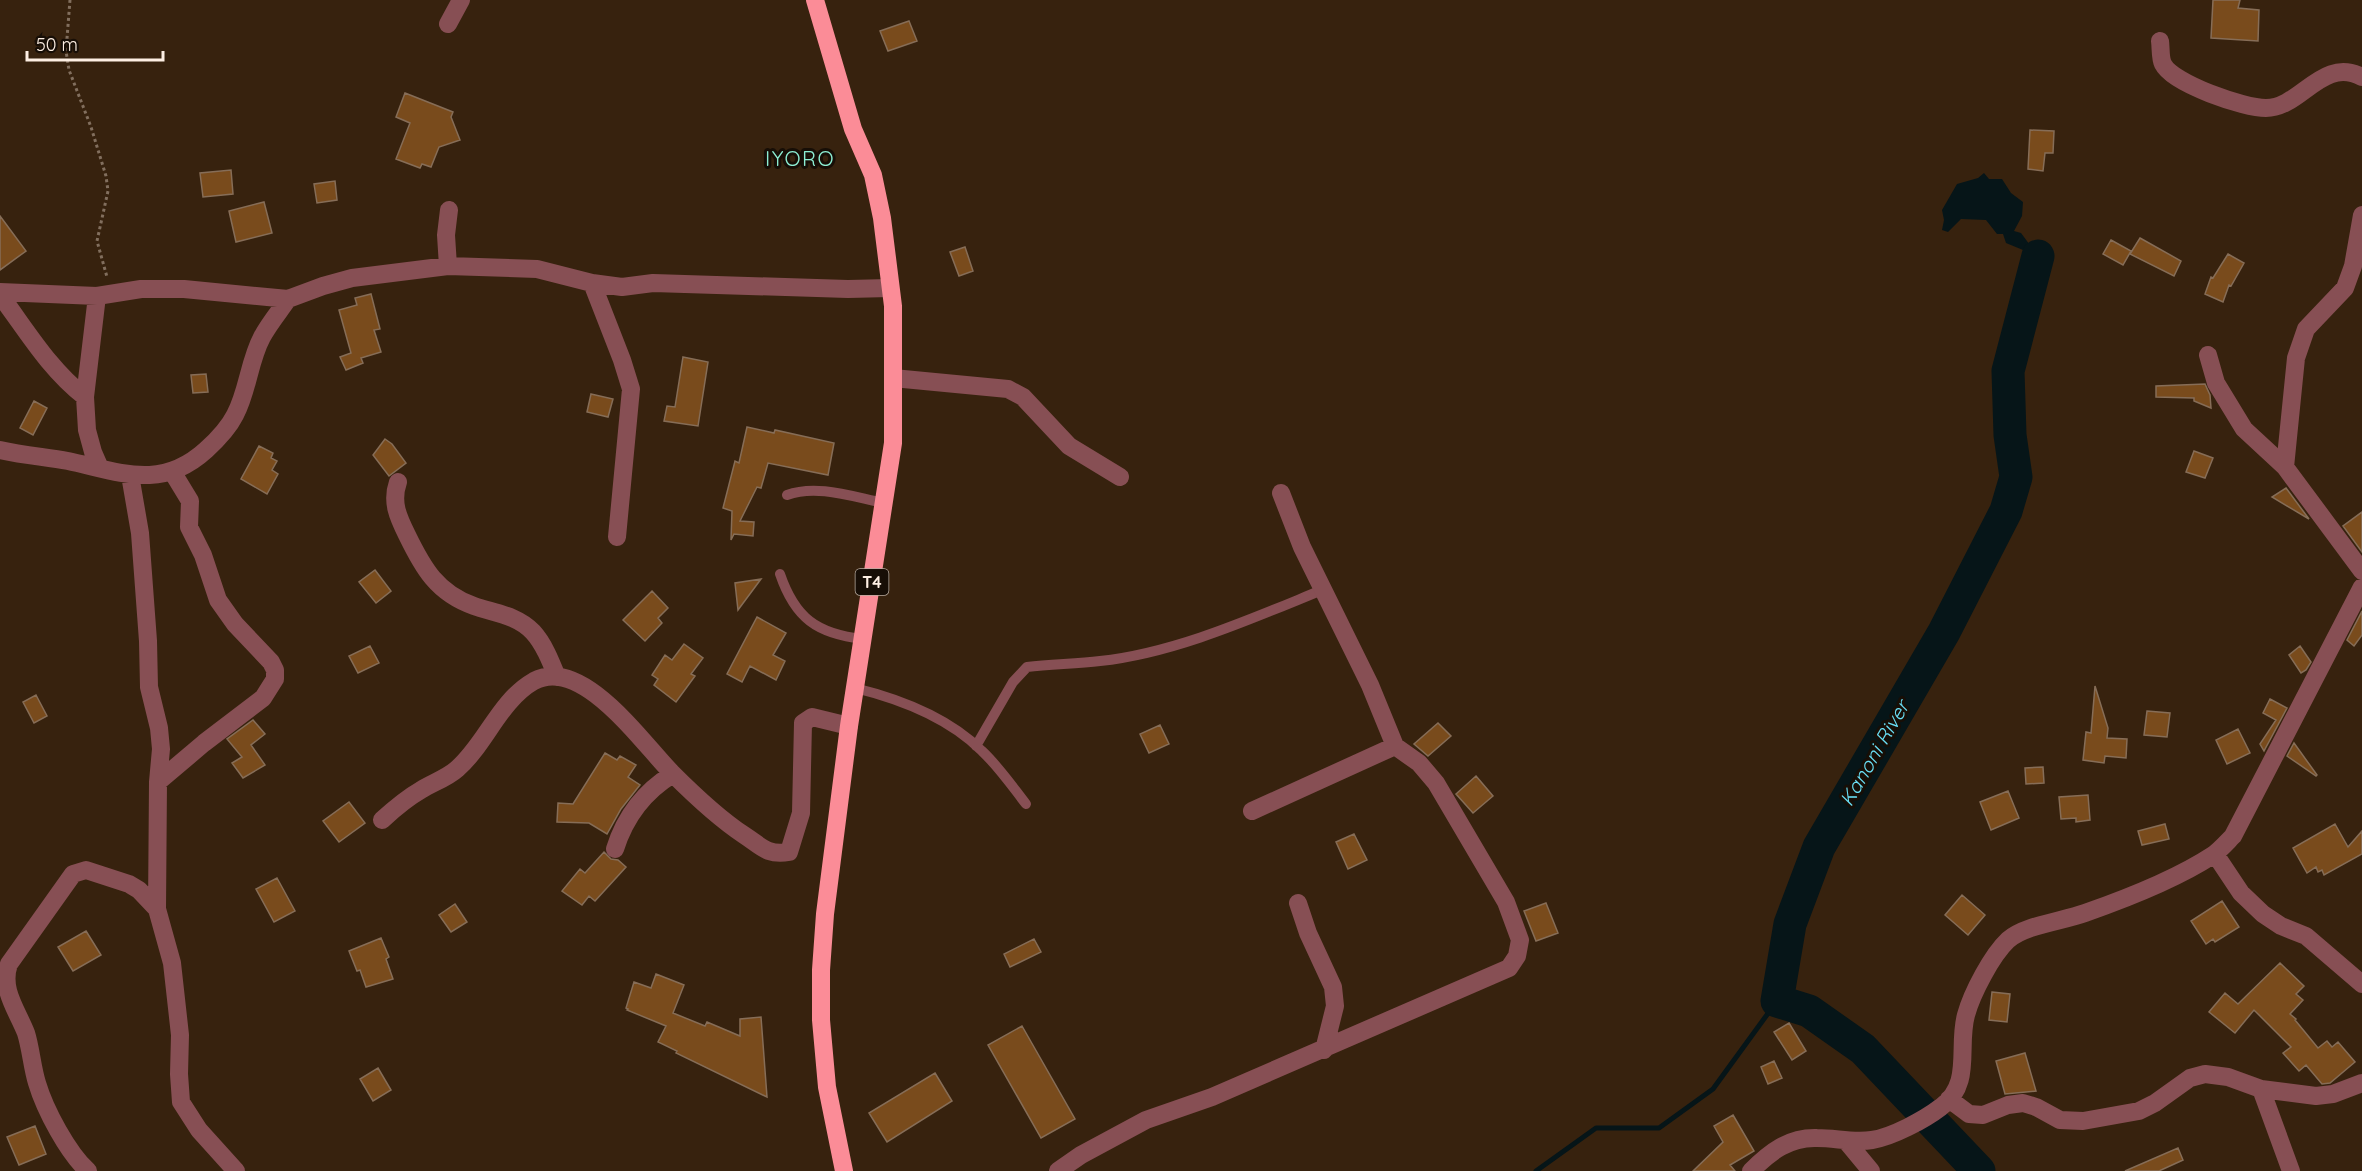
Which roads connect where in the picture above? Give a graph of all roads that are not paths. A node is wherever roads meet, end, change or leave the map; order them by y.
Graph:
1 (461, 0) edge
2 (814, 0) edge
3 (448, 24) dead end
4 (2160, 41) dead end
5 (2362, 77) edge
6 (449, 210) dead end
7 (2362, 215) edge
8 (448, 266) junction
9 (592, 283) junction
10 (2354, 284) edge
11 (890, 288) junction
12 (0, 293) edge
13 (105, 294) junction
14 (288, 299) junction
15 (2208, 355) dead end
16 (893, 378) junction
17 (85, 397) junction
18 (0, 450) edge
19 (2285, 467) junction
20 (100, 468) junction
21 (173, 472) junction
22 (130, 475) junction
23 (1120, 477) dead end
24 (398, 482) dead end
25 (1281, 493) dead end
26 (787, 495) dead end
27 (884, 503) junction
28 (617, 537) dead end
29 (2362, 571) edge
30 (780, 574) dead end
31 (2362, 587) edge
32 (1322, 590) junction
33 (863, 639) junction
34 (557, 676) junction
35 (855, 688) junction
36 (849, 726) junction
37 (976, 746) junction
38 (1395, 746) junction
39 (673, 774) junction
40 (158, 782) junction
41 (1026, 804) dead end
42 (1252, 811) dead end
43 (382, 820) dead end
44 (615, 849) dead end
45 (2215, 854) junction
46 (1298, 903) dead end
47 (157, 909) junction
48 (2362, 984) edge
49 (3, 986) edge
50 (1324, 1050) junction
51 (2362, 1083) edge
52 (2261, 1089) junction
53 (1949, 1099) junction
54 (1848, 1142) junction
55 (88, 1171) edge
56 (236, 1171) edge
57 (844, 1171) edge
58 (1058, 1171) edge
59 (1751, 1171) edge
60 (1871, 1171) edge
61 (2291, 1171) edge

1 - 3 street
2 - 11 highway, T4
4 - 5 street
6 - 8 street
7 - 10 street
8 - 9 street
8 - 14 street
9 - 11 street
9 - 28 street
10 - 19 street
11 - 16 highway, T4
12 - 13 street
12 - 17 street
13 - 14 street
13 - 17 street
14 - 21 street
15 - 19 street
16 - 23 street
16 - 27 highway, T4
17 - 20 street
18 - 20 street
19 - 29 street
20 - 22 street
21 - 22 street
21 - 40 street
22 - 40 street
24 - 34 street
25 - 32 street
26 - 27 lane
27 - 33 highway, T4
30 - 33 lane
31 - 45 street
32 - 37 lane
32 - 38 street
33 - 35 highway, T4
34 - 39 street
34 - 43 street
35 - 36 highway, T4
35 - 37 lane
36 - 39 street
36 - 57 highway, T4
37 - 41 lane
38 - 42 street
38 - 50 street
39 - 44 street
40 - 47 street
45 - 48 street
45 - 53 street
46 - 50 street
47 - 49 street
47 - 56 street
49 - 55 street
50 - 58 street
51 - 52 street
52 - 53 street
52 - 61 street
53 - 54 street
54 - 59 street
54 - 60 street

